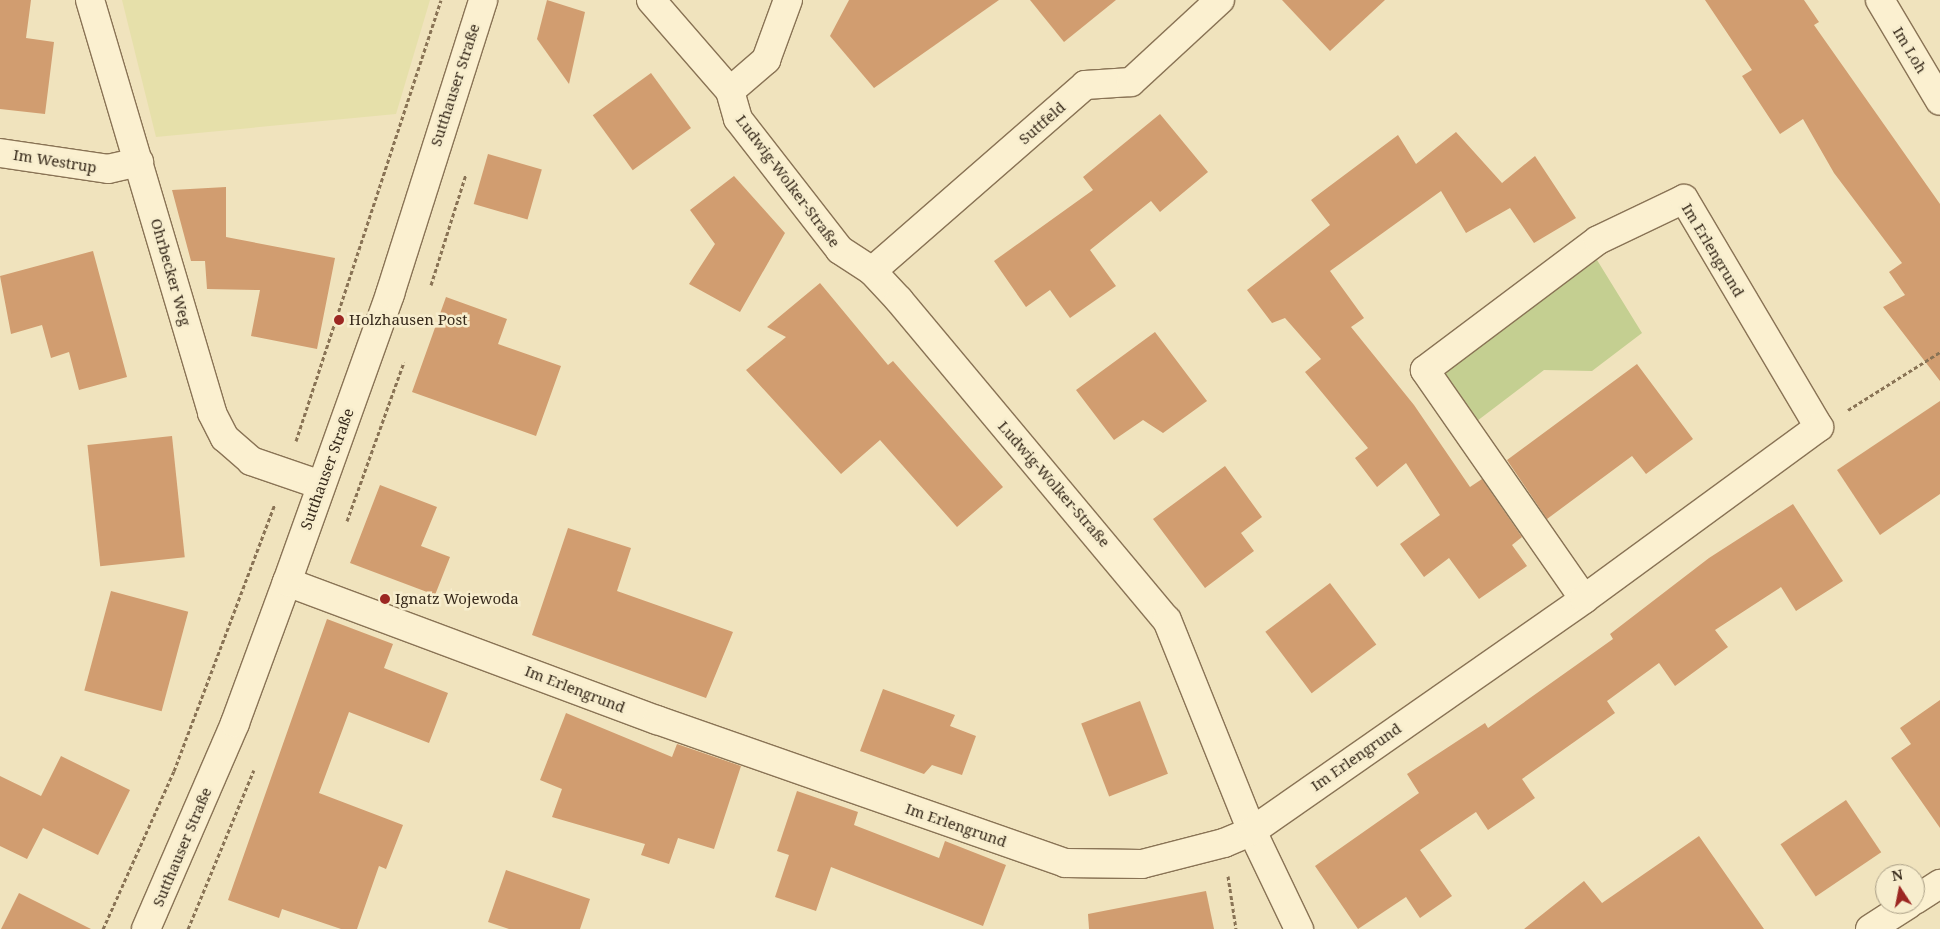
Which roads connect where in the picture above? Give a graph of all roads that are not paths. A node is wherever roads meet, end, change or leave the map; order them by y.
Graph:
1 (90, 0) edge
2 (483, 0) edge
3 (651, 0) edge
4 (788, 0) edge
5 (1220, 0) edge
6 (1880, 0) edge
7 (1936, 86) edge
8 (730, 91) junction
9 (0, 153) edge
10 (139, 162) junction
11 (872, 272) junction
12 (321, 485) junction
13 (287, 582) junction
14 (1584, 599) junction
15 (1252, 831) junction
16 (1940, 884) edge
17 (1925, 894) edge
18 (1893, 914) edge
19 (146, 929) edge
20 (1299, 929) edge
21 (1870, 929) edge

1 - 10 street, Ohrbecker Weg
2 - 12 street, Sutthauser Straße
3 - 8 street, Ludwig-Wolker-Straße
4 - 8 street
5 - 11 street, Suttfeld
6 - 7 street, Im Loh
8 - 11 street, Ludwig-Wolker-Straße
9 - 10 street, Im Westrup
10 - 12 street, Ohrbecker Weg
11 - 15 street, Ludwig-Wolker-Straße
12 - 13 street, Sutthauser Straße
13 - 15 street, Im Erlengrund
13 - 19 street, Sutthauser Straße
14 - 14 street, Im Erlengrund
14 - 15 street, Im Erlengrund
15 - 20 street, Ludwig-Wolker-Straße
16 - 17 street
18 - 21 street

